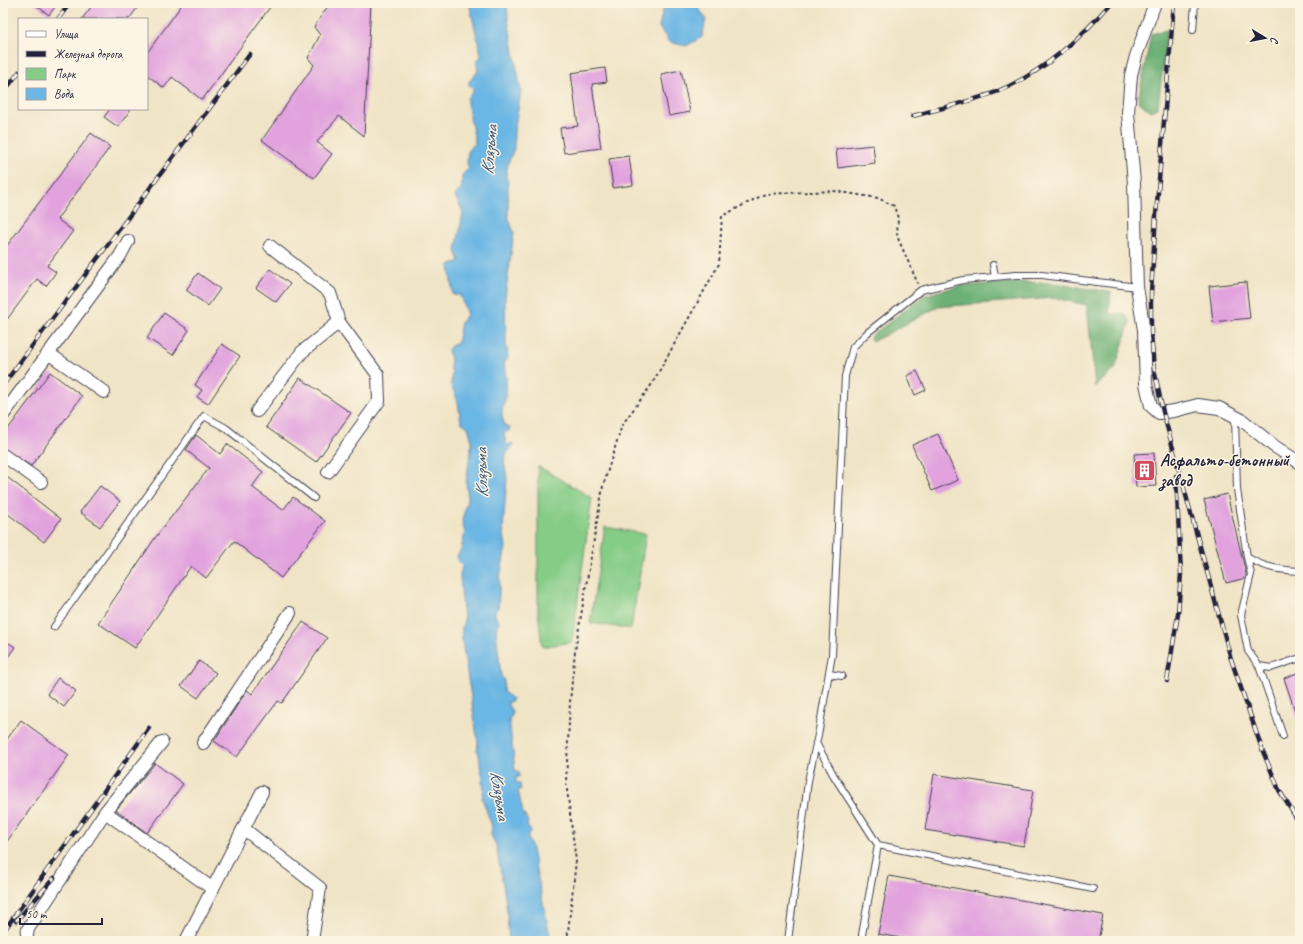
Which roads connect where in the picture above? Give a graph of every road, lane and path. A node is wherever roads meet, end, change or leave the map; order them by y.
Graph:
1 (1155, 3) edge
2 (1195, 3) edge
3 (1193, 30) dead end
4 (128, 241) dead end
5 (270, 246) dead end
6 (993, 266) dead end
7 (995, 277) junction
8 (1137, 287) junction
9 (921, 290) junction
10 (339, 322) junction
11 (48, 353) junction
12 (104, 392) dead end
13 (258, 412) dead end
14 (3, 415) edge
15 (1235, 416) junction
16 (3, 455) edge
17 (1300, 463) edge
18 (328, 472) dead end
19 (41, 482) dead end
20 (314, 498) dead end
21 (1247, 557) junction
22 (1300, 571) edge
23 (290, 613) dead end
24 (54, 627) dead end
25 (1300, 658) edge
26 (1259, 666) junction
27 (829, 674) junction
28 (842, 676) dead end
29 (1283, 736) dead end
30 (162, 742) dead end
31 (203, 743) dead end
32 (816, 743) junction
33 (262, 792) dead end
34 (105, 812) junction
35 (244, 829) junction
36 (878, 845) junction
37 (213, 889) junction
38 (1094, 889) dead end
39 (862, 935) dead end
40 (26, 941) edge
41 (186, 941) edge
42 (312, 941) edge
43 (567, 941) edge
44 (788, 941) edge

1 - 8 street
2 - 3 lane
4 - 11 street
5 - 10 street
6 - 7 lane
7 - 8 lane
7 - 9 lane
8 - 15 street
9 - 27 lane
9 - 43 path
10 - 13 street
10 - 18 street
11 - 12 street
11 - 14 street
15 - 17 street
15 - 21 lane
16 - 19 street
20 - 24 lane
21 - 22 lane
21 - 26 lane
23 - 31 street
25 - 26 lane
26 - 29 lane
27 - 28 lane
27 - 32 lane
30 - 34 street
32 - 36 lane
32 - 44 lane
33 - 35 street
34 - 37 street
34 - 40 street
35 - 37 street
35 - 42 street
36 - 38 lane
36 - 39 lane
37 - 41 street

